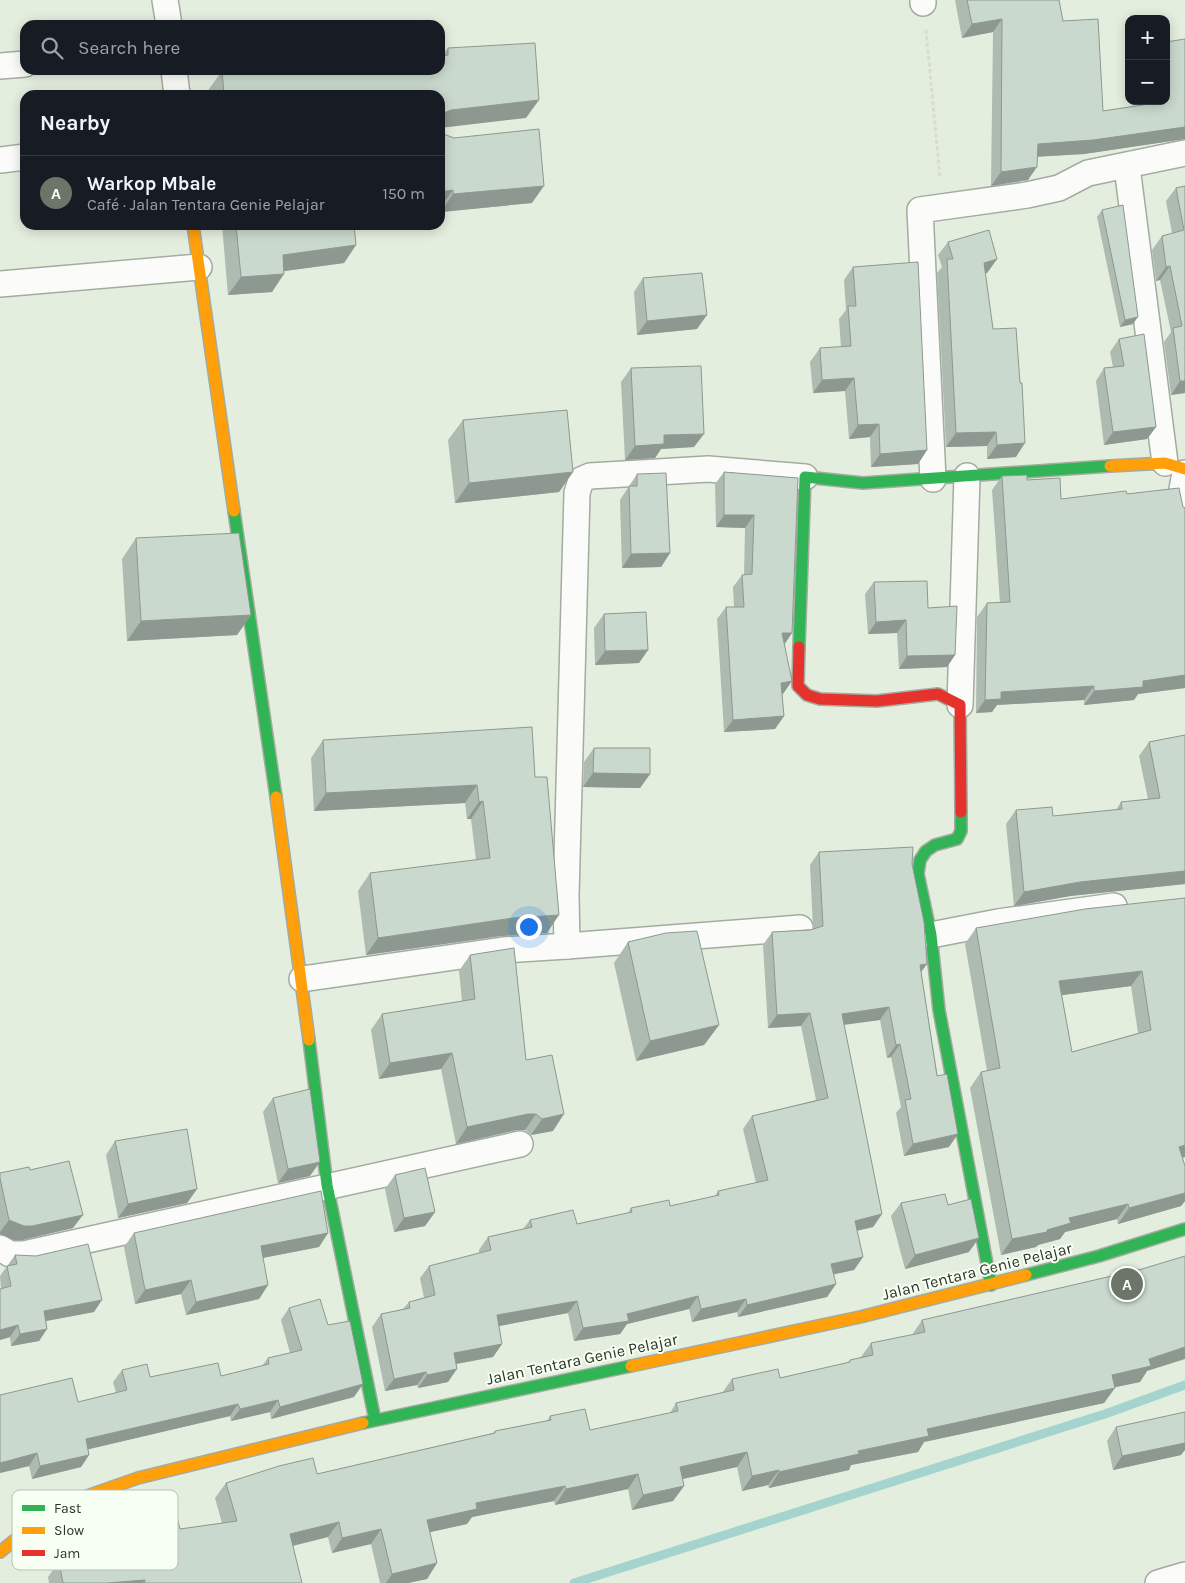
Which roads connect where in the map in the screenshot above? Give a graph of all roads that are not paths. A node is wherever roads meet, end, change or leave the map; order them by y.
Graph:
1 (165, 0) edge
2 (168, 20) edge
3 (20, 64) edge
4 (0, 66) edge
5 (175, 75) edge
6 (176, 90) edge
7 (1185, 153) edge
8 (20, 158) edge
9 (0, 160) edge
10 (1127, 167) junction
11 (194, 230) edge
12 (199, 267) junction
13 (0, 284) edge
14 (1178, 469) edge
15 (967, 476) junction
16 (805, 477) junction
17 (933, 479) junction
18 (1185, 512) edge
19 (960, 705) junction
20 (1137, 904) edge
21 (800, 928) dead end
22 (931, 935) junction
23 (567, 946) junction
24 (302, 979) junction
25 (520, 1144) dead end
26 (326, 1185) junction
27 (1185, 1229) edge
28 (0, 1248) edge
29 (991, 1285) junction
30 (375, 1420) junction
31 (104, 1490) edge
32 (12, 1542) edge
33 (0, 1552) edge
34 (1185, 1575) edge
35 (1158, 1583) edge

1 - 2 street
3 - 4 street
5 - 6 street
7 - 10 street
8 - 9 street
10 - 14 street
10 - 17 street
11 - 12 street
12 - 13 street
12 - 24 street
14 - 15 street
14 - 18 street
15 - 17 street
15 - 19 street
16 - 17 street
16 - 19 street
16 - 23 street
19 - 22 street
20 - 22 street
21 - 23 street
22 - 29 street
23 - 24 street
24 - 26 street
25 - 26 street
26 - 28 street
26 - 30 street
27 - 29 street, Jalan Tentara Genie Pelajar
29 - 30 street, Jalan Tentara Genie Pelajar
30 - 31 street, Jalan Tentara Genie Pelajar
32 - 33 street, Jalan Tentara Genie Pelajar
34 - 35 street

